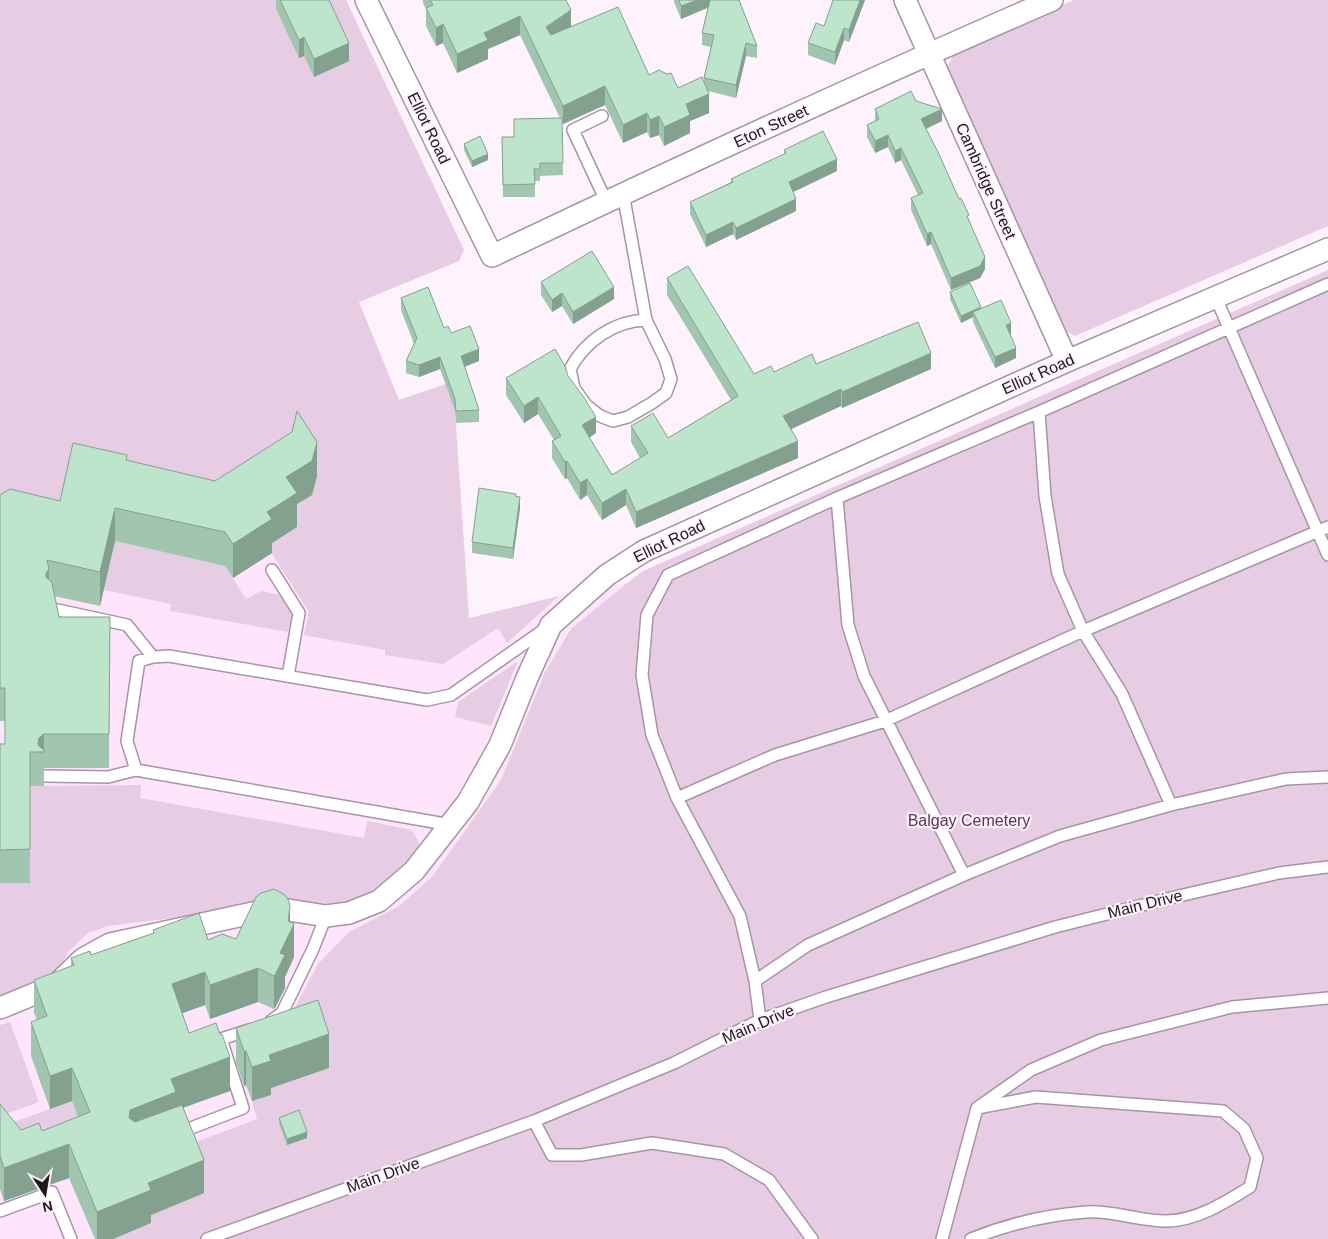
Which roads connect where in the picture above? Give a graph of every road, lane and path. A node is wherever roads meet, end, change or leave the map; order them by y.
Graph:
1 (366, 0) edge
2 (905, 0) edge
3 (1052, 0) edge
4 (929, 53) junction
5 (602, 116) dead end
6 (615, 197) junction
7 (1328, 249) edge
8 (492, 256) joint
9 (1328, 284) edge
10 (1216, 298) junction
11 (646, 320) junction
12 (1230, 327) junction
13 (1067, 361) junction
14 (1039, 412) junction
15 (837, 498) junction
16 (1323, 530) edge
17 (1328, 556) edge
18 (272, 570) dead end
19 (53, 609) edge
20 (551, 625) junction
21 (1083, 631) junction
22 (154, 657) junction
23 (288, 676) junction
24 (886, 721) junction
25 (136, 770) junction
26 (45, 776) dead end
27 (1328, 777) edge
28 (677, 798) junction
29 (1170, 804) junction
30 (451, 825) junction
31 (1328, 867) edge
32 (964, 875) junction
33 (326, 916) junction
34 (756, 981) junction
35 (1328, 998) edge
36 (0, 1008) edge
37 (760, 1020) junction
38 (977, 1108) junction
39 (534, 1121) junction
40 (163, 1138) edge
41 (0, 1211) edge
42 (71, 1239) edge
43 (208, 1239) edge
44 (812, 1239) edge
45 (942, 1239) edge
46 (971, 1239) edge

1 - 8 street, Elliot Road
2 - 4 street, Cambridge Street
3 - 4 street, Eton Street
4 - 6 street, Eton Street
4 - 13 street, Cambridge Street
5 - 6 lane
6 - 8 street, Eton Street
6 - 11 lane
7 - 10 street, Elliot Road
9 - 12 lane
10 - 12 lane
10 - 13 street, Elliot Road
11 - 11 lane
12 - 14 lane
12 - 16 lane
13 - 20 street, Elliot Road
14 - 15 lane
14 - 21 lane
15 - 24 lane
15 - 28 lane
16 - 17 lane
16 - 21 lane
18 - 23 lane
19 - 22 lane
20 - 23 lane
20 - 30 street, Elliot Road
21 - 24 lane
21 - 29 lane
22 - 23 lane
22 - 25 lane
24 - 28 lane
24 - 32 lane
25 - 26 lane
25 - 30 lane
27 - 29 lane
28 - 34 lane
29 - 32 lane
30 - 33 street, Elliot Road
31 - 37 lane, Main Drive
32 - 34 lane
33 - 36 street, Elliot Road
33 - 40 lane
34 - 37 lane
35 - 38 lane
37 - 39 lane, Main Drive
38 - 45 lane
38 - 46 lane
39 - 43 lane, Main Drive
39 - 44 lane
41 - 42 lane

